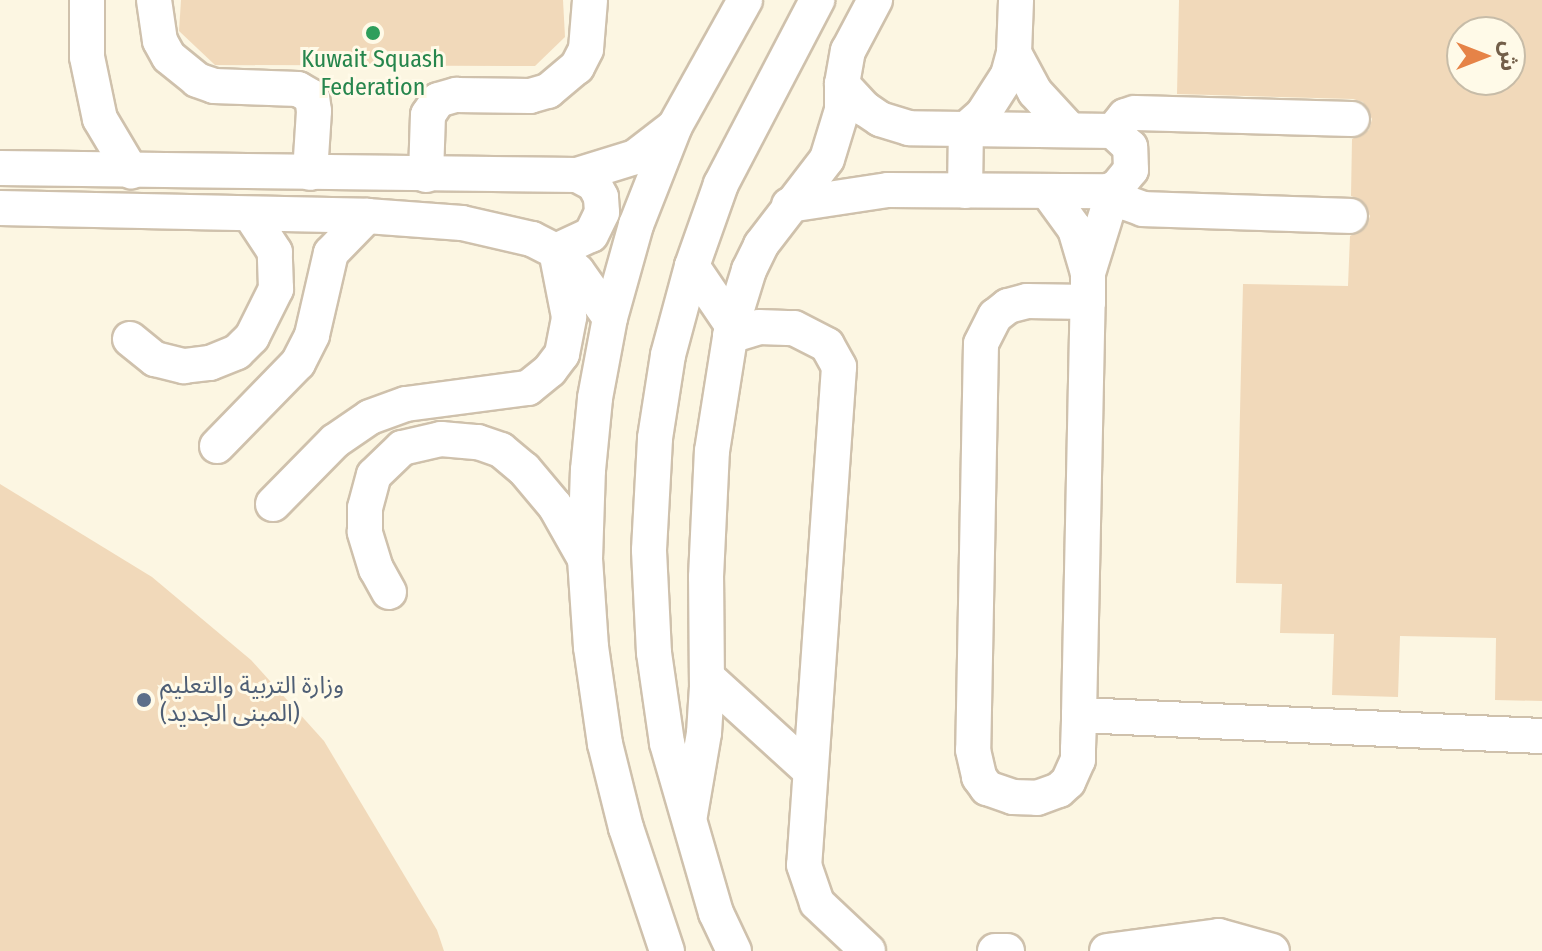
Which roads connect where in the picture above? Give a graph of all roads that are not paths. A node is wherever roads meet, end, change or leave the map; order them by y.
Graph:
1 (87, 0) edge
2 (154, 0) edge
3 (590, 0) edge
4 (745, 0) edge
5 (817, 0) edge
6 (875, 0) edge
7 (1016, 0) edge
8 (1014, 53) junction
9 (842, 84) junction
10 (1352, 119) dead end
11 (675, 126) junction
12 (966, 129) junction
13 (1069, 129) junction
14 (1113, 131) junction
15 (0, 168) edge
16 (131, 171) junction
17 (310, 173) junction
18 (426, 175) junction
19 (577, 175) junction
20 (1116, 188) junction
21 (965, 191) junction
22 (1048, 192) junction
23 (789, 205) junction
24 (0, 208) edge
25 (250, 214) junction
26 (367, 216) junction
27 (1350, 216) dead end
28 (556, 251) junction
29 (692, 266) junction
30 (1088, 288) junction
31 (610, 318) junction
32 (731, 331) junction
33 (130, 339) dead end
34 (217, 446) dead end
35 (273, 504) dead end
36 (585, 559) junction
37 (389, 592) dead end
38 (707, 677) junction
39 (1079, 715) junction
40 (1542, 736) edge
41 (808, 769) junction
42 (688, 823) junction
43 (1168, 949) edge
44 (667, 951) edge
45 (734, 951) edge
46 (868, 951) edge
47 (995, 951) edge
48 (1007, 951) edge
49 (1107, 951) edge
50 (1272, 951) edge

1 - 16 street
2 - 17 street
3 - 18 street
4 - 11 street
5 - 29 street
6 - 9 street
7 - 8 street
8 - 12 street
8 - 13 street
9 - 12 street
9 - 23 street
10 - 14 street
11 - 19 street
11 - 31 street
12 - 13 street
12 - 21 street
13 - 14 street
14 - 20 street
15 - 16 street
16 - 17 street
17 - 18 street
18 - 19 street
19 - 28 street
20 - 22 street
20 - 27 street
20 - 30 street
21 - 22 street
21 - 23 street
22 - 30 street
23 - 32 street
24 - 25 street
25 - 26 street
25 - 33 street
26 - 28 street
26 - 34 street
28 - 31 street
28 - 35 street
29 - 32 street
29 - 42 street
30 - 39 street
30 - 39 street
31 - 36 street
32 - 38 street
32 - 41 street
36 - 37 street
36 - 44 street
38 - 41 street
38 - 42 street
39 - 40 street
41 - 46 street
42 - 45 street
43 - 49 street
43 - 50 street
47 - 48 street

